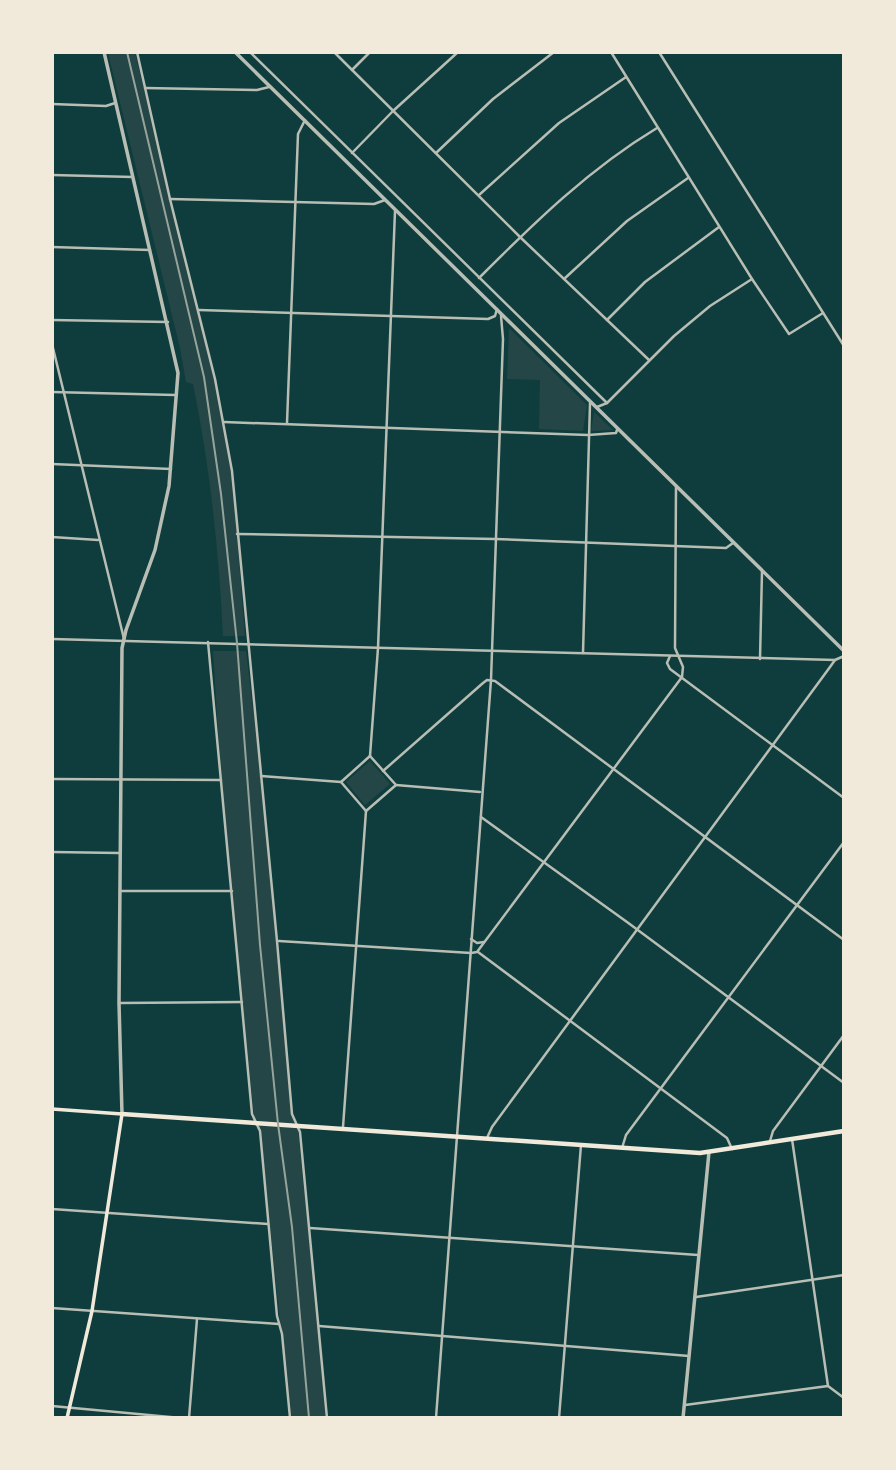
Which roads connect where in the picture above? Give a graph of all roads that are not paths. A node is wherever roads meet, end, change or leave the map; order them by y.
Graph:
1 (104, 52) edge
2 (137, 52) edge
3 (235, 52) edge
4 (250, 52) edge
5 (334, 52) edge
6 (370, 52) edge
7 (458, 52) edge
8 (611, 52) edge
9 (659, 52) edge
10 (554, 53) edge
11 (352, 70) junction
12 (626, 77) junction
13 (269, 86) junction
14 (145, 88) junction
15 (115, 103) junction
16 (52, 104) edge
17 (393, 111) junction
18 (305, 120) junction
19 (657, 128) junction
20 (352, 153) junction
21 (436, 153) junction
22 (52, 175) edge
23 (133, 177) junction
24 (688, 178) junction
25 (478, 195) junction
26 (170, 199) junction
27 (385, 200) junction
28 (295, 202) junction
29 (394, 208) junction
30 (719, 228) junction
31 (520, 237) junction
32 (52, 247) edge
33 (150, 250) junction
34 (479, 278) junction
35 (564, 279) junction
36 (752, 279) junction
37 (497, 309) junction
38 (199, 310) junction
39 (501, 313) junction
40 (823, 313) junction
41 (290, 314) junction
42 (391, 317) junction
43 (52, 320) edge
44 (607, 320) junction
45 (168, 322) junction
46 (52, 344) edge
47 (844, 346) edge
48 (649, 360) junction
49 (52, 392) edge
50 (65, 393) junction
51 (178, 395) junction
52 (590, 399) junction
53 (607, 403) junction
54 (597, 407) junction
55 (224, 422) junction
56 (287, 424) junction
57 (388, 427) junction
58 (619, 428) junction
59 (499, 432) junction
60 (588, 435) junction
61 (52, 464) edge
62 (83, 465) junction
63 (171, 469) junction
64 (676, 486) junction
65 (237, 534) junction
66 (52, 537) edge
67 (382, 537) junction
68 (495, 539) junction
69 (100, 540) junction
70 (586, 542) junction
71 (734, 542) junction
72 (677, 546) junction
73 (762, 571) junction
74 (52, 639) edge
75 (124, 639) junction
76 (208, 642) junction
77 (248, 644) junction
78 (378, 649) junction
79 (492, 651) junction
80 (583, 653) junction
81 (844, 653) edge
82 (670, 656) junction
83 (678, 656) junction
84 (760, 659) junction
85 (835, 660) junction
86 (682, 677) junction
87 (491, 680) junction
88 (773, 746) junction
89 (370, 756) junction
90 (614, 769) junction
91 (383, 771) junction
92 (261, 776) junction
93 (52, 779) edge
94 (121, 780) junction
95 (221, 780) junction
96 (341, 782) junction
97 (396, 785) junction
98 (481, 792) junction
99 (844, 798) edge
100 (366, 811) junction
101 (481, 817) junction
102 (705, 837) junction
103 (844, 842) edge
104 (52, 852) edge
105 (120, 853) junction
106 (544, 861) junction
107 (120, 891) junction
108 (232, 891) junction
109 (797, 905) junction
110 (637, 930) junction
111 (471, 939) junction
112 (844, 940) edge
113 (277, 941) junction
114 (484, 942) junction
115 (356, 946) junction
116 (477, 952) junction
117 (471, 953) junction
118 (728, 998) junction
119 (242, 1002) junction
120 (119, 1003) junction
121 (569, 1021) junction
122 (844, 1035) edge
123 (821, 1066) junction
124 (844, 1083) edge
125 (660, 1089) junction
126 (52, 1108) edge
127 (122, 1114) junction
128 (255, 1122) junction
129 (295, 1124) junction
130 (343, 1127) junction
131 (844, 1131) edge
132 (456, 1136) junction
133 (487, 1138) junction
134 (792, 1139) junction
135 (770, 1143) junction
136 (580, 1145) junction
137 (622, 1148) junction
138 (732, 1149) junction
139 (709, 1152) junction
140 (52, 1209) edge
141 (107, 1213) junction
142 (268, 1224) junction
143 (310, 1228) junction
144 (449, 1238) junction
145 (571, 1246) junction
146 (699, 1256) junction
147 (844, 1275) edge
148 (811, 1279) junction
149 (696, 1297) junction
150 (52, 1308) edge
151 (92, 1311) junction
152 (197, 1319) junction
153 (279, 1324) junction
154 (319, 1326) junction
155 (442, 1335) junction
156 (564, 1345) junction
157 (688, 1356) junction
158 (828, 1386) junction
159 (844, 1398) edge
160 (52, 1406) edge
161 (684, 1406) junction
162 (69, 1408) junction
163 (67, 1418) edge
164 (181, 1418) edge
165 (189, 1418) edge
166 (290, 1418) edge
167 (327, 1418) edge
168 (436, 1418) edge
169 (559, 1418) edge
170 (683, 1418) edge

1 - 15 street
2 - 14 street
3 - 13 street
4 - 20 street
5 - 11 street
6 - 11 street
7 - 17 street
8 - 12 street
9 - 40 street
10 - 21 street
11 - 17 street
12 - 19 street
12 - 25 street
13 - 14 street
13 - 18 street
14 - 26 street
15 - 16 street
15 - 23 street
17 - 20 street
17 - 21 street
18 - 27 street
18 - 28 street
19 - 24 street
19 - 31 street
20 - 34 street
21 - 25 street
22 - 23 street
23 - 33 street
24 - 30 street
24 - 35 street
25 - 31 street
26 - 28 street
26 - 38 street
27 - 28 street
27 - 29 street
28 - 41 street
29 - 37 street
29 - 42 street
30 - 36 street
30 - 44 street
31 - 34 street
31 - 35 street
32 - 33 street
33 - 45 street
34 - 53 street
35 - 44 street
36 - 40 street
36 - 48 street
37 - 39 street
37 - 42 street
38 - 41 street
38 - 55 street
39 - 52 street
39 - 59 street
40 - 47 street
41 - 42 street
41 - 56 street
42 - 57 street
43 - 45 street
44 - 48 street
45 - 51 street
46 - 50 street
48 - 53 street
49 - 50 street
50 - 51 street
50 - 62 street
51 - 63 street
52 - 54 street
52 - 60 street
53 - 54 street
54 - 58 street
55 - 56 street
55 - 65 street
56 - 57 street
57 - 59 street
57 - 67 street
58 - 60 street
58 - 64 street
59 - 60 street
59 - 68 street
60 - 70 street
61 - 62 street
62 - 63 street
62 - 69 street
63 - 75 street
64 - 71 street
64 - 72 street
65 - 67 street
65 - 77 street
66 - 69 street
67 - 68 street
67 - 78 street
68 - 70 street
68 - 79 street
69 - 75 street
70 - 72 street
70 - 80 street
71 - 72 street
71 - 73 street
72 - 83 street
73 - 81 street
73 - 84 street
74 - 75 street
75 - 76 street
75 - 94 street
76 - 77 street
76 - 95 street
77 - 78 street
77 - 92 street
78 - 79 street
78 - 89 street
79 - 80 street
79 - 87 street
80 - 82 street
81 - 85 street
82 - 83 street
82 - 86 street
83 - 84 street
83 - 86 street
84 - 85 street
85 - 88 street
86 - 88 street
86 - 90 street
87 - 90 street
87 - 91 street
87 - 98 street
88 - 99 street
88 - 102 street
89 - 91 street
89 - 96 street
90 - 102 street
90 - 106 street
91 - 97 street
92 - 96 street
92 - 113 street
93 - 94 street
94 - 95 street
94 - 105 street
95 - 108 street
96 - 100 street
97 - 98 street
97 - 100 street
98 - 101 street
100 - 115 street
101 - 106 street
101 - 111 street
102 - 109 street
102 - 110 street
103 - 109 street
104 - 105 street
105 - 107 street
106 - 110 street
106 - 114 street
107 - 108 street
107 - 120 street
108 - 119 street
109 - 112 street
109 - 118 street
110 - 118 street
110 - 121 street
111 - 114 street
111 - 117 street
113 - 115 street
113 - 129 street
114 - 116 street
115 - 117 street
115 - 130 street
116 - 117 street
116 - 121 street
117 - 132 street
118 - 123 street
118 - 125 street
119 - 120 street
119 - 128 street
120 - 127 street
121 - 125 street
121 - 133 street
122 - 123 street
123 - 124 street
123 - 135 street
125 - 137 street
125 - 138 street
126 - 127 main road
127 - 128 main road
127 - 141 main road
128 - 129 main road
128 - 142 street
129 - 130 main road
129 - 143 street
130 - 132 main road
131 - 134 main road
132 - 133 main road
132 - 144 street
133 - 136 main road
134 - 135 main road
134 - 148 street
135 - 138 main road
136 - 137 main road
136 - 145 street
137 - 139 main road
138 - 139 main road
139 - 146 street
140 - 141 street
141 - 142 street
141 - 151 main road
142 - 153 street
143 - 144 street
143 - 154 street
144 - 145 street
144 - 155 street
145 - 146 street
145 - 156 street
146 - 149 street
147 - 148 street
148 - 149 street
148 - 158 street
149 - 157 street
150 - 151 street
151 - 152 street
151 - 162 main road
152 - 153 street
152 - 165 street
153 - 166 street
154 - 155 street
154 - 167 street
155 - 156 street
155 - 168 street
156 - 157 street
156 - 169 street
157 - 161 street
158 - 159 street
158 - 161 street
160 - 162 street
161 - 170 street
162 - 163 main road
162 - 164 street

